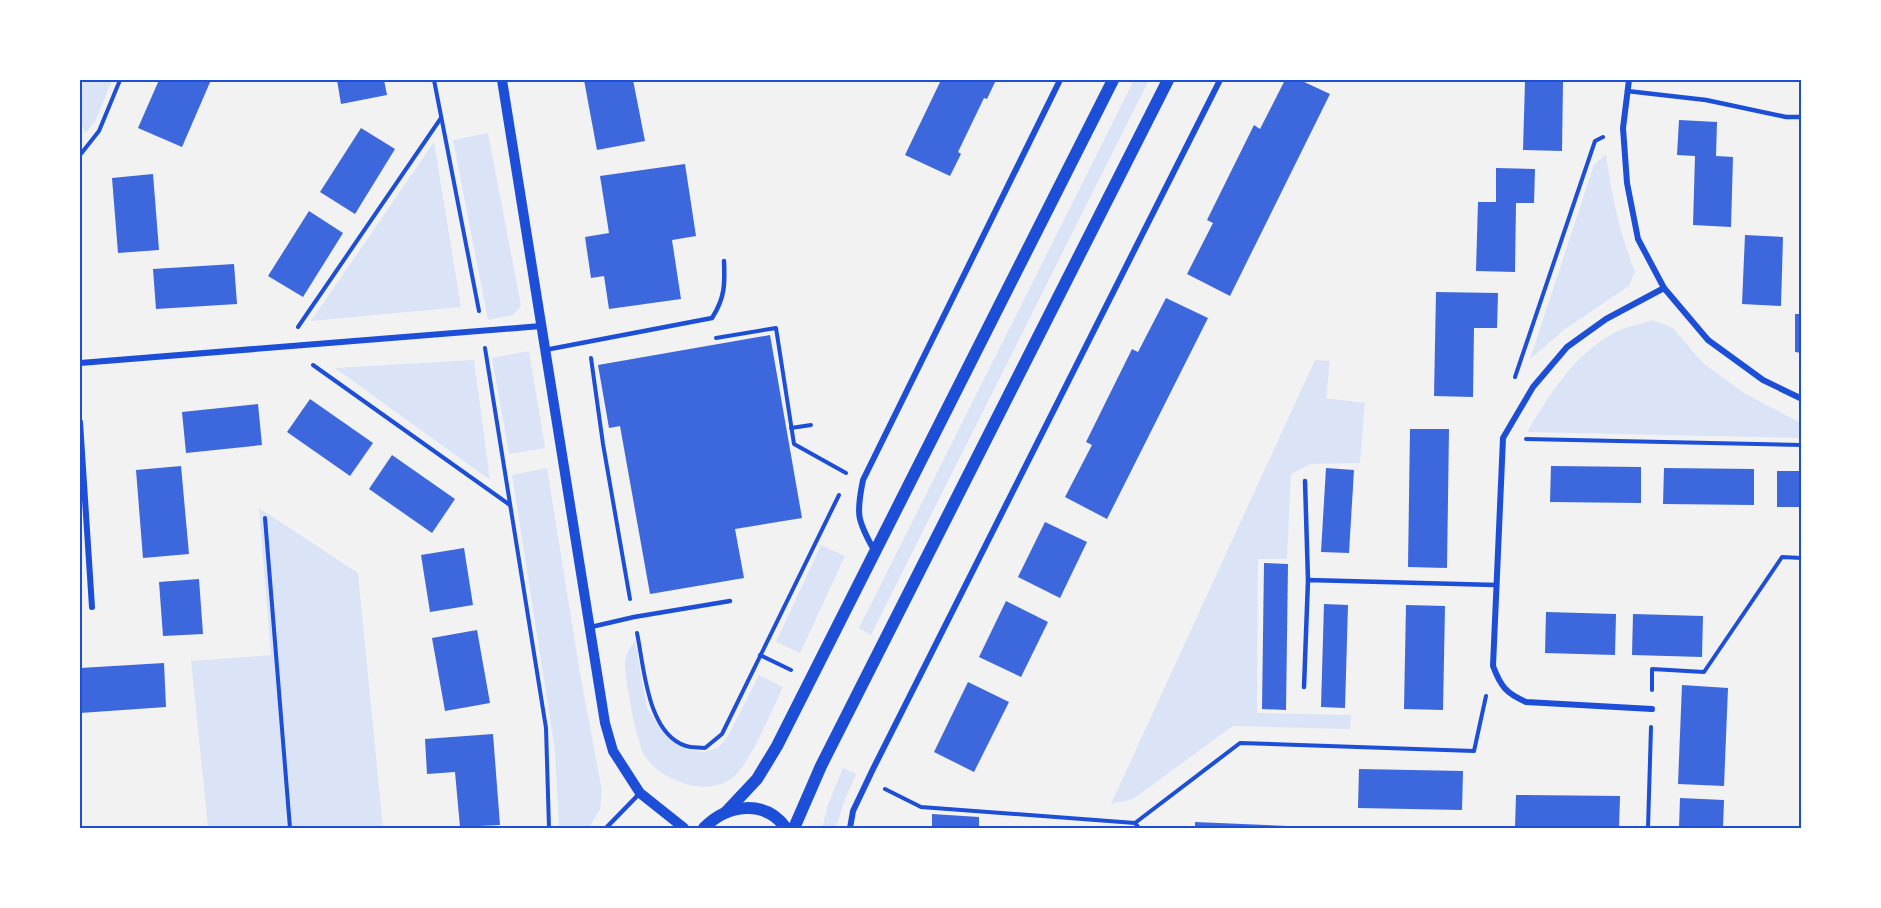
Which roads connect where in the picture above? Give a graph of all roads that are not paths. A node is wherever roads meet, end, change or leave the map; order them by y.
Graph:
1 (502, 80) edge
2 (1060, 80) edge
3 (1113, 80) edge
4 (1168, 80) edge
5 (1220, 80) edge
6 (1629, 80) edge
7 (1627, 91) junction
8 (1802, 117) edge
9 (724, 261) dead end
10 (1664, 288) junction
11 (541, 326) junction
12 (545, 350) junction
13 (80, 363) edge
14 (1802, 399) edge
15 (80, 422) edge
16 (1305, 481) dead end
17 (874, 550) junction
18 (1308, 580) junction
19 (1496, 585) junction
20 (729, 601) dead end
21 (92, 607) dead end
22 (589, 628) junction
23 (1304, 687) dead end
24 (1652, 709) road end
25 (640, 793) junction
26 (726, 812) junction
27 (606, 828) edge
28 (684, 828) edge
29 (704, 828) edge
30 (786, 828) edge
31 (794, 828) edge
32 (850, 828) edge

1 - 11 street
2 - 17 street
3 - 17 main road
4 - 31 main road
5 - 32 street
6 - 7 street
7 - 8 lane
7 - 10 street
9 - 12 lane
10 - 14 street
10 - 19 street
11 - 12 street
11 - 13 street
12 - 22 street
15 - 21 street
16 - 18 lane
17 - 26 main road
18 - 19 lane
18 - 23 lane
19 - 24 street
20 - 22 lane
22 - 25 street
25 - 27 lane
25 - 28 street
26 - 29 main road
26 - 30 main road

